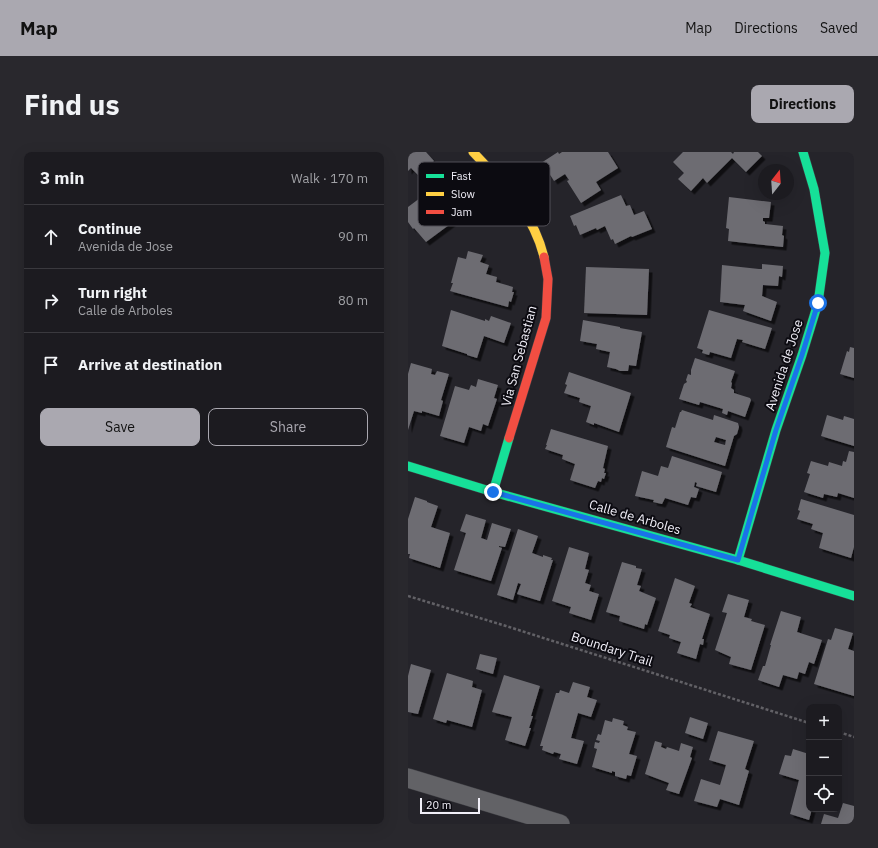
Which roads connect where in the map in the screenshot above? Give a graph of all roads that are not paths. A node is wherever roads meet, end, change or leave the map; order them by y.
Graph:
1 (473, 152) edge
2 (803, 152) edge
3 (482, 162) edge
4 (532, 226) edge
5 (408, 466) edge
6 (493, 492) junction
7 (738, 560) junction
8 (854, 596) edge
9 (408, 778) edge
10 (560, 824) edge

1 - 3 street, Via San Sebastian
2 - 7 street, Avenida de Jose
4 - 6 street, Via San Sebastian
5 - 6 street, Calle de Arboles
6 - 7 street, Calle de Arboles
7 - 8 street, Calle de Arboles
9 - 10 street

